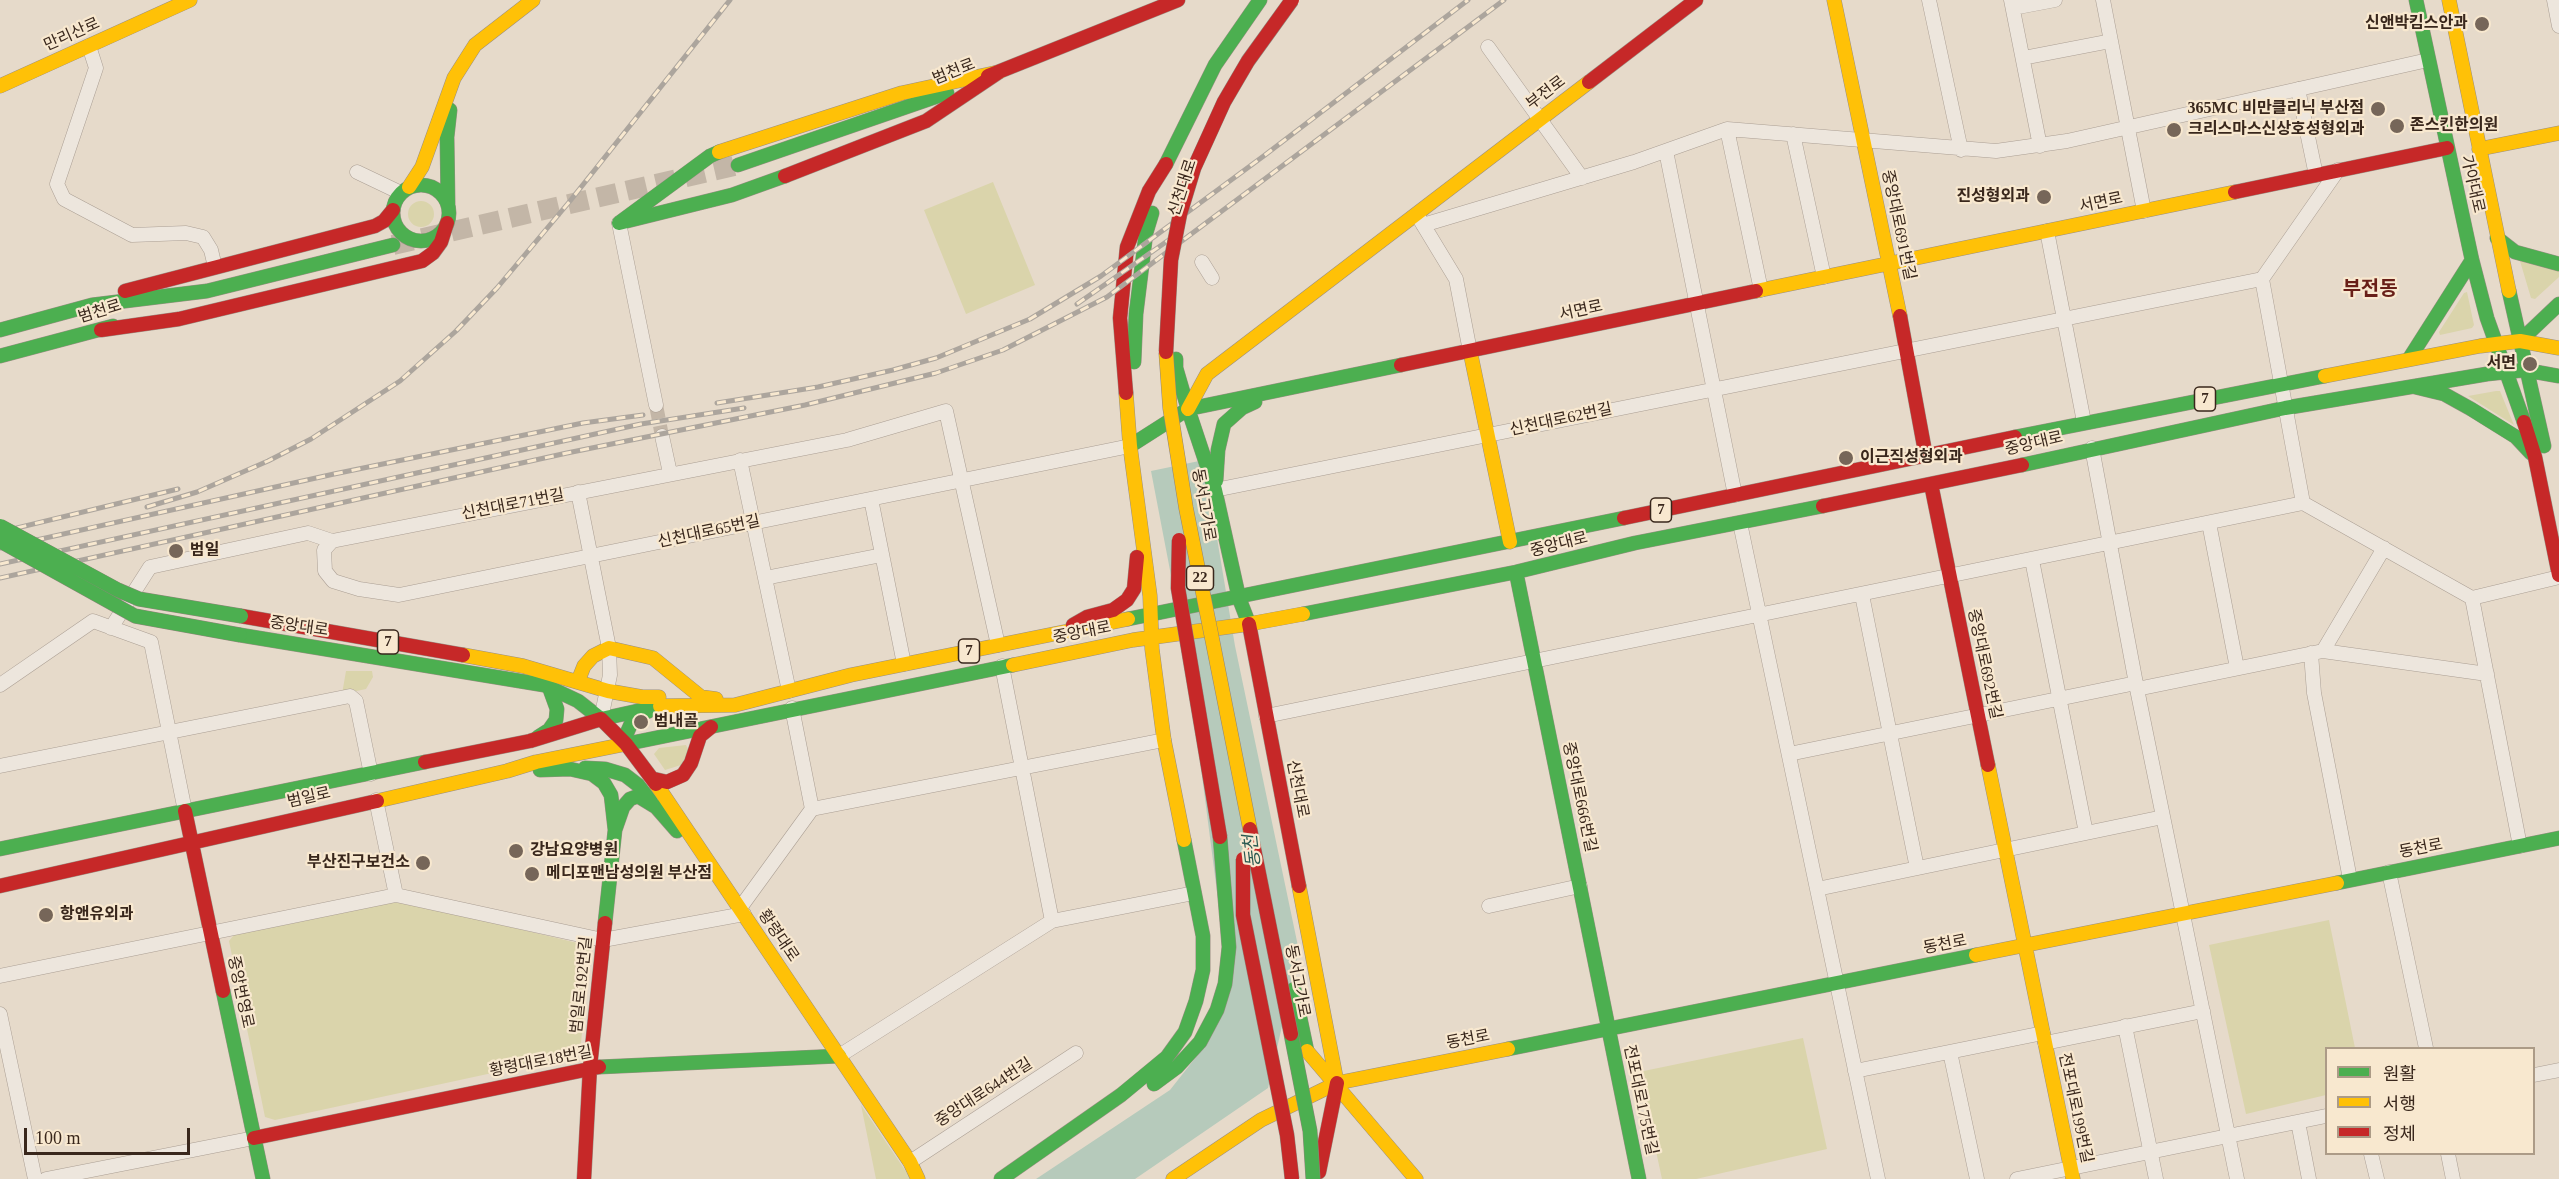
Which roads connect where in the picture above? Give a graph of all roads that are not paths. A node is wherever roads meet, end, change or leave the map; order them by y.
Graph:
1 (190, 0) edge
2 (533, 0) edge
3 (1178, 0) edge
4 (1260, 0) edge
5 (1273, 0) edge
6 (1292, 0) edge
7 (1304, 0) edge
8 (1673, 0) edge
9 (1929, 0) edge
10 (2055, 0) edge
11 (2103, 0) edge
12 (2416, 0) edge
13 (2449, 0) edge
14 (2554, 0) edge
15 (1836, 1) edge
16 (1691, 4) edge
17 (2013, 8) edge
18 (2559, 26) edge
19 (2111, 42) junction
20 (89, 46) junction
21 (1488, 47) dead end
22 (2023, 58) junction
23 (2428, 60) junction
24 (999, 72) junction
25 (454, 78) junction
26 (0, 86) edge
27 (2298, 89) junction
28 (1540, 119) junction
29 (2127, 126) junction
30 (1727, 129) junction
31 (2559, 133) edge
32 (1793, 134) junction
33 (1863, 138) junction
34 (2040, 146) junction
35 (2447, 148) junction
36 (2479, 149) junction
37 (1960, 150) junction
38 (1666, 151) junction
39 (738, 165) tunnel mouth
40 (695, 166) junction
41 (1180, 167) dead end
42 (2338, 170) junction
43 (357, 172) dead end
44 (2316, 175) junction
45 (1582, 178) junction
46 (405, 190) junction
47 (732, 195) junction
48 (448, 205) junction
49 (393, 210) junction
50 (2144, 211) junction
51 (1420, 219) junction
52 (447, 223) junction
53 (619, 223) junction
54 (2047, 231) junction
55 (2497, 238) junction
56 (393, 245) tunnel mouth
57 (1159, 245) dead end
58 (2472, 260) junction
59 (1202, 262) dead end
60 (1889, 263) junction
61 (2559, 264) edge
62 (215, 267) junction
63 (1824, 277) junction
64 (1212, 278) dead end
65 (2262, 279) junction
66 (1761, 290) junction
67 (207, 291) junction
68 (1152, 301) dead end
69 (1698, 303) junction
70 (2559, 304) edge
71 (92, 305) junction
72 (2064, 319) junction
73 (0, 330) edge
74 (101, 330) junction
75 (2520, 341) junction
76 (2497, 344) junction
77 (2559, 348) edge
78 (1166, 351) junction
79 (1470, 351) junction
80 (1907, 351) junction
81 (0, 356) edge
82 (2409, 359) junction
83 (2525, 370) junction
84 (2508, 372) junction
85 (2559, 376) edge
86 (2281, 385) junction
87 (2415, 387) junction
88 (1714, 389) junction
89 (1285, 390) junction
90 (657, 405) tunnel mouth
91 (2285, 408) junction
92 (1156, 409) dead end
93 (1188, 409) junction
94 (2084, 422) junction
95 (1488, 435) junction
96 (662, 436) tunnel mouth
97 (2559, 443) edge
98 (1130, 446) junction
99 (2092, 448) junction
100 (2540, 457) junction
101 (1926, 458) junction
102 (740, 460) junction
103 (670, 473) junction
104 (961, 480) junction
105 (1931, 484) junction
106 (1215, 490) junction
107 (578, 492) junction
108 (1735, 495) junction
109 (871, 499) junction
110 (2303, 503) junction
111 (1142, 516) junction
112 (2559, 518) edge
113 (753, 522) junction
114 (1740, 523) junction
115 (2209, 523) junction
116 (0, 526) edge
117 (1179, 540) junction
118 (0, 541) edge
119 (332, 541) junction
120 (1510, 542) junction
121 (2108, 544) junction
122 (2384, 548) junction
123 (882, 555) junction
124 (590, 556) junction
125 (2032, 560) junction
126 (1516, 572) junction
127 (2559, 576) edge
128 (1950, 577) junction
129 (765, 578) junction
130 (1862, 595) junction
131 (1239, 598) junction
132 (2472, 598) junction
133 (1151, 615) junction
134 (1760, 615) junction
135 (1249, 624) junction
136 (111, 628) junction
137 (1062, 631) junction
138 (1151, 637) junction
139 (998, 645) junction
140 (609, 648) junction
141 (2317, 652) junction
142 (1534, 661) junction
143 (904, 664) junction
144 (1002, 666) junction
145 (2237, 668) junction
146 (2487, 674) junction
147 (578, 681) junction
148 (0, 685) edge
149 (2136, 686) junction
150 (549, 687) junction
151 (608, 691) junction
152 (789, 691) junction
153 (701, 697) junction
154 (761, 698) junction
155 (2058, 698) junction
156 (665, 705) junction
157 (792, 708) junction
158 (1978, 715) junction
159 (1266, 717) junction
160 (601, 719) junction
161 (711, 727) junction
162 (168, 731) junction
163 (1890, 733) junction
164 (1164, 740) junction
165 (530, 741) junction
166 (626, 744) junction
167 (580, 752) junction
168 (1789, 754) junction
169 (0, 766) edge
170 (1022, 767) junction
171 (570, 769) junction
172 (507, 771) junction
173 (371, 774) junction
174 (654, 778) junction
175 (638, 785) junction
176 (376, 800) junction
177 (656, 807) junction
178 (812, 809) junction
179 (185, 811) junction
180 (2163, 817) junction
181 (615, 830) junction
182 (2086, 833) junction
183 (2559, 838) edge
184 (191, 842) junction
185 (2520, 846) junction
186 (0, 849) edge
187 (2006, 850) junction
188 (702, 852) junction
189 (1243, 859) junction
190 (1917, 868) junction
191 (2389, 872) junction
192 (2350, 879) junction
193 (0, 886) edge
194 (1580, 886) junction
195 (1817, 889) junction
196 (1194, 893) junction
197 (396, 895) junction
198 (1489, 906) dead end
199 (742, 911) junction
200 (2183, 914) junction
201 (1052, 921) junction
202 (210, 932) junction
203 (603, 940) junction
204 (2025, 946) junction
205 (0, 976) edge
206 (1837, 983) junction
207 (2203, 1011) junction
208 (0, 1014) edge
209 (2125, 1026) junction
210 (1608, 1029) junction
211 (2044, 1038) junction
212 (2426, 1047) edge
213 (1307, 1051) junction
214 (1950, 1052) junction
215 (1076, 1053) dead end
216 (839, 1056) junction
217 (590, 1067) junction
218 (2559, 1070) edge
219 (1856, 1071) junction
220 (2535, 1075) edge
221 (1337, 1083) junction
222 (1298, 1102) junction
223 (2325, 1116) edge
224 (2298, 1122) junction
225 (1310, 1131) junction
226 (2229, 1136) junction
227 (254, 1138) junction
228 (1052, 1145) junction
229 (2151, 1152) junction
230 (2372, 1155) edge
231 (2448, 1155) edge
232 (910, 1162) junction
233 (2072, 1174) edge
234 (35, 1179) edge
235 (46, 1179) edge
236 (263, 1179) edge
237 (584, 1179) edge
238 (918, 1179) edge
239 (929, 1179) edge
240 (1001, 1179) edge
241 (1173, 1179) edge
242 (1292, 1179) edge
243 (1297, 1179) edge
244 (1302, 1179) edge
245 (1313, 1179) edge
246 (1319, 1179) edge
247 (1325, 1179) edge
248 (1416, 1179) edge
249 (1639, 1179) edge
250 (1878, 1179) edge
251 (1977, 1179) edge
252 (2017, 1179) edge
253 (2156, 1179) edge
254 (2237, 1179) edge
255 (2309, 1179) edge
256 (2377, 1179) edge
257 (2453, 1179) edge

1 - 20 main road, 만리산로
2 - 25 main road
3 - 24 main road, 범천로
4 - 98 main road, 신천대로
5 - 41 main road
6 - 78 main road, 동서고가로 / 22, bridge
7 - 93 main road, 신천대로
8 - 16 main road
9 - 37 street
10 - 17 street
11 - 19 street
12 - 23 main road, 가야대로
13 - 36 main road, 가야대로
14 - 18 street
15 - 33 main road, 중앙대로691번길
16 - 28 main road, 부전로
17 - 22 street
19 - 22 street
19 - 29 street
20 - 26 main road, 만리산로
20 - 62 street
21 - 28 street
22 - 34 street
23 - 27 street
23 - 35 main road, 가야대로
24 - 39 main road, 범천로
24 - 40 main road
24 - 47 main road
25 - 46 main road
25 - 48 main road
27 - 29 street
27 - 44 street
28 - 45 street
28 - 51 main road, 부전로
29 - 34 street
29 - 50 street
30 - 32 street
30 - 38 street
30 - 66 street
31 - 36 main road
32 - 33 street
32 - 63 street
33 - 37 street
33 - 60 main road, 중앙대로691번길
34 - 37 street
35 - 42 main road, 서면로
35 - 58 main road, 가야대로
36 - 55 main road, 가야대로
38 - 45 street
38 - 69 street
40 - 47 main road
40 - 53 main road
42 - 44 main road, 서면로
42 - 65 street
43 - 46 street
44 - 50 main road, 서면로
45 - 51 street
46 - 48 main road
46 - 49 main road
47 - 53 main road
48 - 52 main road
49 - 52 main road
49 - 62 main road
50 - 54 main road, 서면로
51 - 79 street
51 - 93 main road, 부전로
52 - 74 main road
53 - 90 street
54 - 60 main road, 서면로
54 - 72 street, 중앙대로
55 - 61 main road
55 - 75 main road, 가야대로
56 - 67 main road, 범천로
57 - 68 main road
58 - 76 main road, 가야대로
58 - 82 main road
59 - 64 street
60 - 63 main road, 서면로
60 - 80 main road, 중앙대로691번길
62 - 71 main road
63 - 66 main road, 서면로
65 - 72 street, 신천대로62번길
65 - 86 street
66 - 69 main road, 서면로
67 - 71 main road, 범천로
67 - 74 main road, 범천로
69 - 79 main road, 서면로
69 - 88 street
70 - 75 main road
71 - 73 main road, 범천로
72 - 80 street, 신천대로62번길
72 - 94 street, 중앙대로
74 - 81 main road, 범천로
75 - 76 main road, 중앙대로 / 7
75 - 77 main road, 중앙대로 / 7
75 - 83 main road, 가야대로
76 - 82 main road, 중앙대로 / 7
76 - 84 main road, 가야대로
78 - 213 main road, bridge
78 - 225 main road, 동서고가로 / 22, bridge
79 - 89 main road, 서면로
79 - 95 main road
80 - 88 street, 신천대로62번길
80 - 101 main road, 중앙대로691번길
82 - 86 main road, 중앙대로 / 7
83 - 84 main road, 중앙대로 / 7
83 - 85 main road, 중앙대로 / 7
83 - 100 main road, 가야대로
84 - 87 main road, 중앙대로 / 7
84 - 100 main road, 가야대로
86 - 91 street
86 - 94 main road, 중앙대로 / 7
87 - 91 main road, 중앙대로 / 7
87 - 100 main road
88 - 95 street, 신천대로62번길
88 - 108 street
89 - 93 main road, 서면로
89 - 106 main road, 서면로
91 - 99 main road, 중앙대로 / 7
91 - 110 street
92 - 117 main road, 동서고가로 / 22
93 - 98 main road
93 - 106 main road, 신천대로
94 - 101 main road, 중앙대로 / 7
95 - 106 street, 신천대로62번길
95 - 120 main road
96 - 103 street
97 - 100 main road
98 - 104 street, 신천대로65번길
98 - 111 main road, 신천대로
99 - 105 main road, 중앙대로 / 7
99 - 121 street
100 - 112 main road
100 - 127 main road
101 - 108 main road, 중앙대로 / 7
102 - 103 street, 신천대로71번길
102 - 104 street, 신천대로71번길
102 - 113 street
103 - 107 street, 신천대로71번길
104 - 109 street, 신천대로65번길
104 - 139 street
105 - 114 main road, 중앙대로 / 7
105 - 128 main road, 중앙대로692번길
106 - 131 main road, 신천대로
107 - 119 street, 신천대로71번길
107 - 124 street
108 - 120 main road, 중앙대로 / 7
109 - 113 street, 신천대로65번길
109 - 123 street
110 - 115 street
110 - 122 street
111 - 133 main road, 신천대로
111 - 137 main road
113 - 124 street, 신천대로65번길
113 - 129 street
114 - 126 main road, 중앙대로 / 7
114 - 134 street
115 - 121 street
115 - 145 street
116 - 147 main road, 중앙대로 / 7, bridge
117 - 189 main road, 동서고가로 / 22, bridge
117 - 228 main road, bridge
118 - 150 main road, 중앙대로 / 7, bridge
119 - 124 street, 신천대로65번길
119 - 136 street, 신천대로71번길
120 - 131 main road, 중앙대로 / 7
121 - 125 street
121 - 149 street
122 - 132 street
122 - 141 street
123 - 129 street
123 - 143 street
124 - 140 street
125 - 128 street
125 - 155 street
126 - 135 main road, 중앙대로 / 7
126 - 142 main road, 중앙대로666번길
127 - 132 street
128 - 130 street
128 - 158 main road, 중앙대로692번길
129 - 152 street
130 - 134 street
130 - 163 street
131 - 133 main road, 중앙대로 / 7, bridge
131 - 135 main road, 신천대로
132 - 146 street
133 - 137 main road, 중앙대로 / 7
133 - 138 main road, 신천대로
134 - 142 street
134 - 168 street
135 - 138 main road, 중앙대로 / 7, bridge
135 - 159 main road, 신천대로
136 - 148 street
136 - 162 street
137 - 139 main road, 중앙대로 / 7
138 - 144 main road, 중앙대로 / 7
138 - 164 main road, 신천대로
139 - 143 main road, 중앙대로 / 7
140 - 147 main road
140 - 151 street
140 - 153 main road
141 - 145 street
141 - 146 street
141 - 192 street
142 - 159 street
142 - 194 main road, 중앙대로666번길
143 - 152 main road, 중앙대로 / 7
144 - 157 main road, 중앙대로 / 7
144 - 170 street
145 - 149 street
146 - 185 street
147 - 151 main road, 중앙대로
149 - 155 street
149 - 180 street
150 - 160 main road, 중앙대로 / 7
150 - 165 main road
151 - 153 main road, 중앙대로
151 - 160 street
152 - 154 main road, 중앙대로 / 7
153 - 154 main road, 중앙대로
154 - 156 main road, 중앙대로 / 7
155 - 158 street
155 - 182 street
156 - 160 main road, 중앙대로 / 7
156 - 166 main road, 중앙대로 / 7
157 - 161 main road, 중앙대로 / 7
157 - 178 street
158 - 163 street
158 - 187 main road, 중앙대로692번길
159 - 221 main road, 신천대로
160 - 165 main road, 범일로
160 - 166 main road, 황령대로
161 - 166 main road, 중앙대로 / 7
161 - 174 main road
162 - 169 street
162 - 173 street
162 - 179 street
163 - 168 street
163 - 190 street
164 - 170 street
164 - 196 main road, 신천대로
165 - 173 main road, 범일로
166 - 167 main road, 범일로
166 - 174 main road, 황령대로
167 - 172 main road, 범일로
167 - 175 main road
168 - 195 street
170 - 178 street
170 - 201 street
171 - 172 main road
171 - 175 main road
171 - 181 main road
172 - 176 main road, 범일로
173 - 179 main road, 범일로
174 - 188 main road, 황령대로
175 - 177 main road
176 - 184 main road, 범일로
176 - 197 street
177 - 181 main road
177 - 188 main road
178 - 199 street
179 - 184 main road, 중앙번영로
179 - 186 main road, 범일로
180 - 182 street
180 - 200 street
181 - 203 main road, 범일로192번길
182 - 187 street
183 - 185 main road, 동천로
184 - 193 main road, 범일로
184 - 202 main road, 중앙번영로
185 - 191 main road, 동천로
187 - 190 street
187 - 204 main road, 중앙대로692번길
188 - 199 main road, 황령대로
189 - 242 main road, bridge
189 - 244 main road, 동서고가로 / 22, bridge
190 - 195 street
191 - 192 main road, 동천로
191 - 212 street
192 - 200 main road, 동천로
194 - 198 street
194 - 210 main road, 중앙대로666번길
195 - 206 street
196 - 201 street
196 - 228 main road, 신천대로
197 - 202 street
197 - 203 street
199 - 203 street
199 - 216 main road, 황령대로
200 - 204 main road, 동천로
200 - 207 street
201 - 216 street
202 - 205 street
202 - 227 main road, 중앙번영로
203 - 217 main road, 범일로192번길
204 - 206 main road, 동천로
204 - 211 main road, 전포대로199번길
206 - 210 main road, 동천로
206 - 219 street
207 - 209 street, 전포대로199번길
207 - 226 street
208 - 234 street
209 - 211 street, 전포대로199번길
209 - 229 street
210 - 221 main road, 동천로
210 - 249 main road, 전포대로175번길
211 - 214 street
211 - 233 main road, 전포대로199번길
213 - 221 main road
213 - 222 main road
214 - 219 street
214 - 251 street
215 - 232 street, 중앙대로644번길
216 - 217 main road, 황령대로18번길
216 - 232 main road, 황령대로
217 - 227 main road, 황령대로18번길
217 - 237 main road, 범일로192번길
218 - 220 street
219 - 250 street
221 - 222 main road, 동천로
221 - 246 main road, 신천대로
221 - 248 main road
222 - 241 main road, 동천로
222 - 243 main road
223 - 224 street
224 - 226 street
224 - 255 street
225 - 245 main road, 동서고가로 / 22, bridge
225 - 247 main road, bridge
226 - 229 street
226 - 254 street
227 - 235 street
227 - 236 main road, 중앙번영로
228 - 240 main road
229 - 233 street
229 - 253 street
230 - 256 street
231 - 257 street
232 - 238 main road, 황령대로
232 - 239 main road
233 - 252 street

